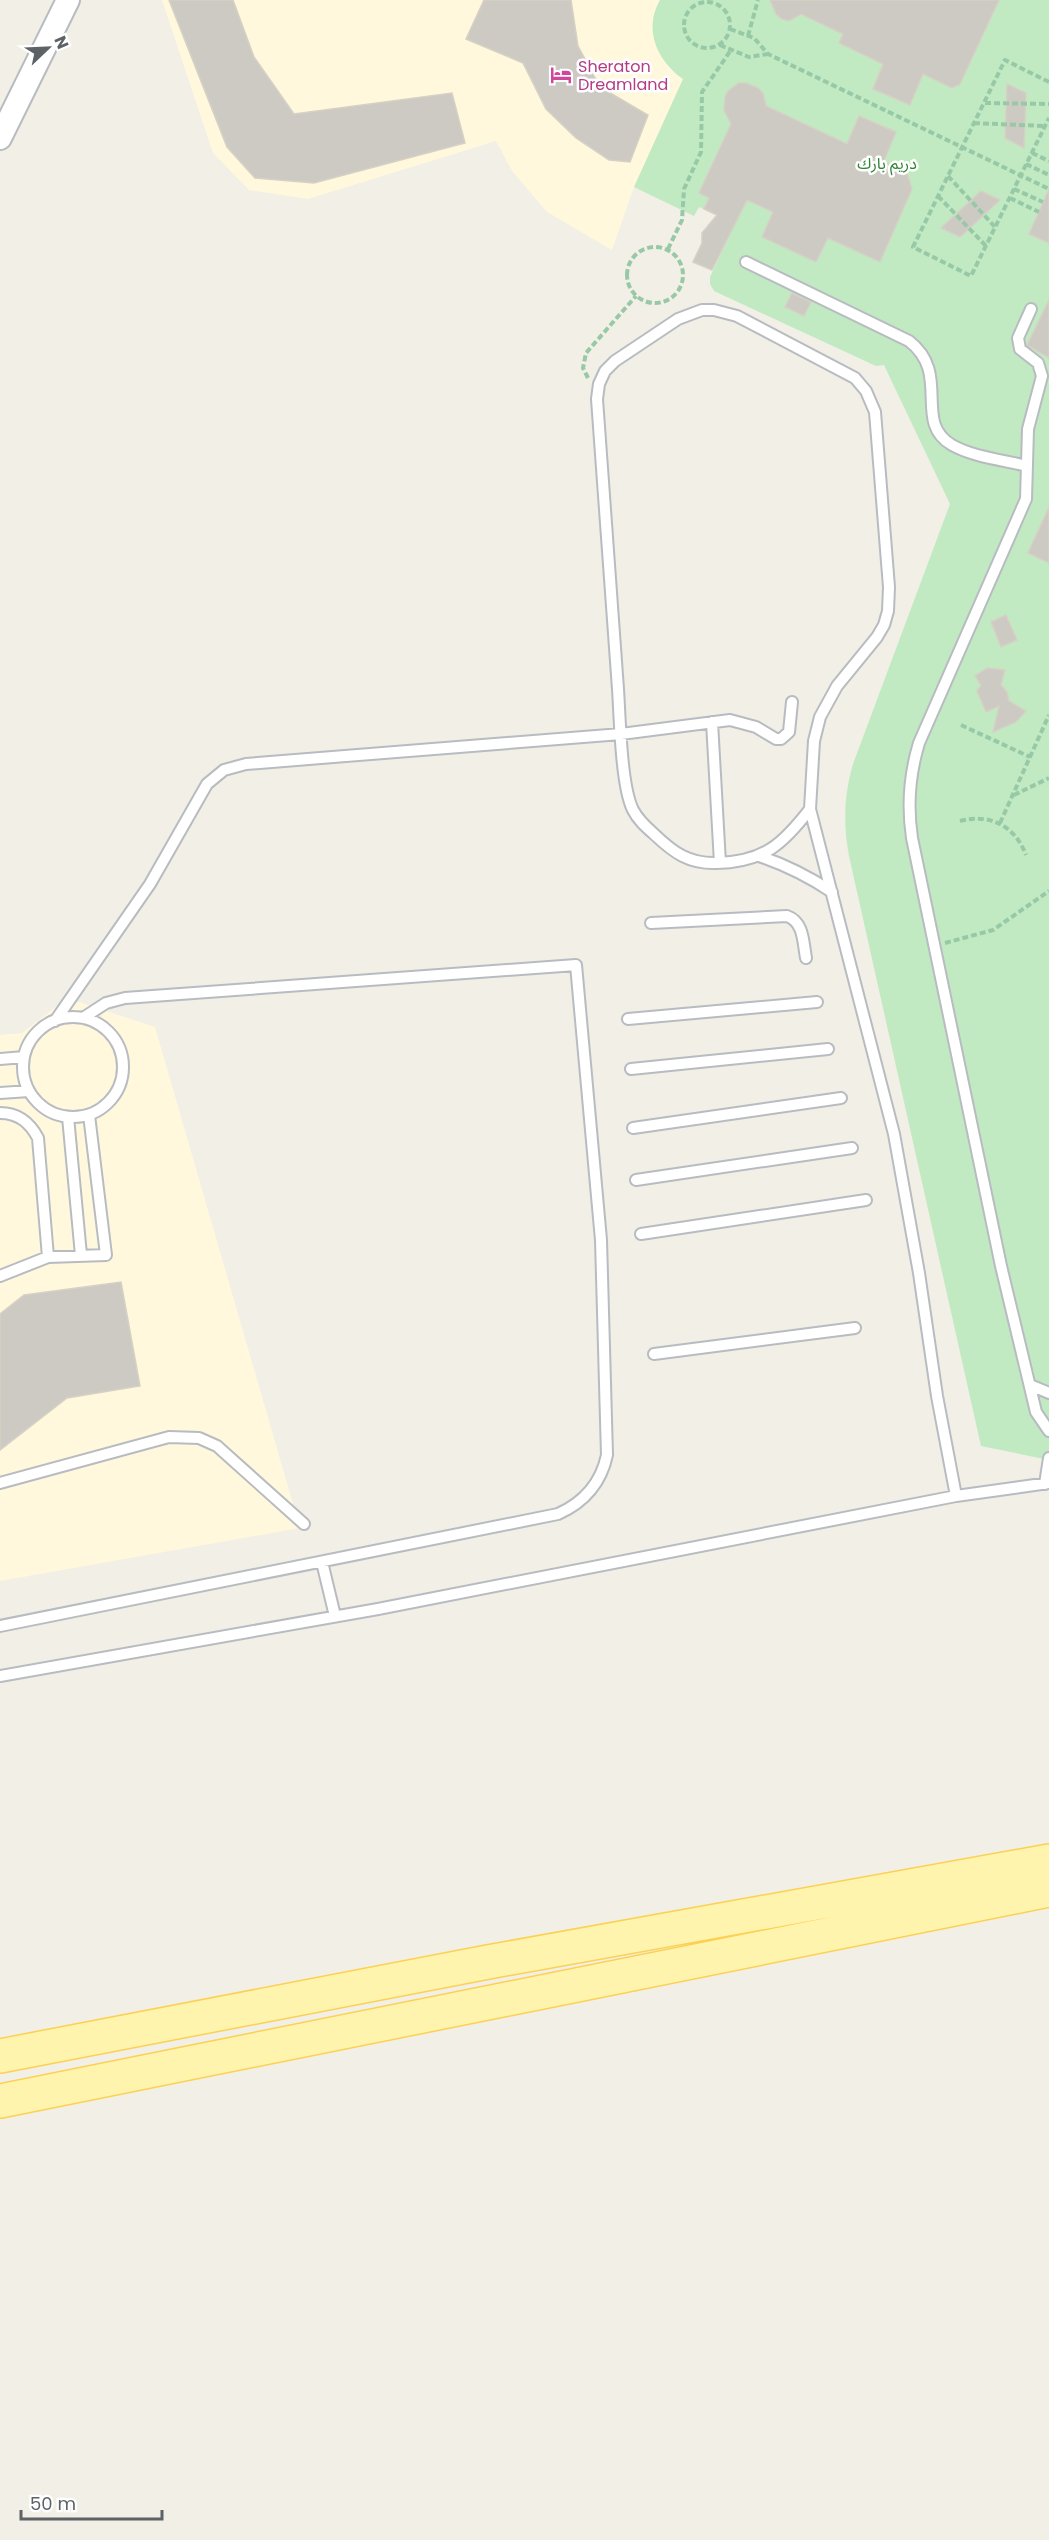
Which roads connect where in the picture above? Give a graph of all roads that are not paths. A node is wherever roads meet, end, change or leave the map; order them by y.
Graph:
1 (68, 0) edge
2 (0, 138) edge
3 (746, 262) dead end
4 (1031, 309) dead end
5 (1027, 466) junction
6 (792, 702) dead end
7 (712, 722) junction
8 (621, 734) junction
9 (810, 808) junction
10 (759, 856) junction
11 (720, 863) junction
12 (832, 892) junction
13 (651, 923) dead end
14 (806, 958) dead end
15 (817, 1002) dead end
16 (83, 1018) junction
17 (628, 1019) dead end
18 (55, 1021) junction
19 (828, 1049) dead end
20 (24, 1057) junction
21 (0, 1059) edge
22 (631, 1069) dead end
23 (29, 1091) junction
24 (0, 1093) edge
25 (841, 1098) dead end
26 (0, 1113) edge
27 (89, 1115) junction
28 (68, 1117) junction
29 (633, 1128) dead end
30 (852, 1148) dead end
31 (636, 1180) dead end
32 (866, 1200) dead end
33 (641, 1234) dead end
34 (81, 1255) junction
35 (48, 1257) junction
36 (0, 1276) edge
37 (855, 1328) dead end
38 (654, 1354) dead end
39 (1030, 1385) junction
40 (1049, 1393) edge
41 (1049, 1431) edge
42 (1049, 1458) edge
43 (0, 1483) edge
44 (1047, 1483) edge
45 (957, 1496) junction
46 (304, 1524) dead end
47 (322, 1562) junction
48 (335, 1616) junction
49 (0, 1626) edge
50 (0, 1676) edge
51 (1049, 1861) edge
52 (1049, 1890) edge
53 (0, 2056) edge
54 (0, 2100) edge

1 - 2 street
3 - 5 lane
4 - 5 lane
5 - 39 lane
6 - 7 lane
7 - 8 lane
7 - 11 lane
8 - 9 lane
8 - 11 lane
8 - 18 lane
9 - 10 lane
9 - 12 lane
10 - 11 lane
10 - 12 lane
12 - 45 lane
13 - 14 lane
15 - 17 lane
16 - 18 lane
16 - 27 lane
16 - 47 lane
18 - 20 lane
19 - 22 lane
20 - 21 lane
20 - 23 lane
23 - 24 lane
23 - 28 lane
25 - 29 lane
26 - 35 lane
27 - 28 lane
27 - 34 lane
28 - 34 lane
30 - 31 lane
32 - 33 lane
34 - 35 lane
35 - 36 lane
37 - 38 lane
39 - 40 lane
39 - 41 lane
42 - 44 lane
43 - 46 lane
44 - 45 lane
45 - 48 lane
47 - 48 lane
47 - 49 lane
48 - 50 lane
51 - 53 main road
52 - 54 main road

